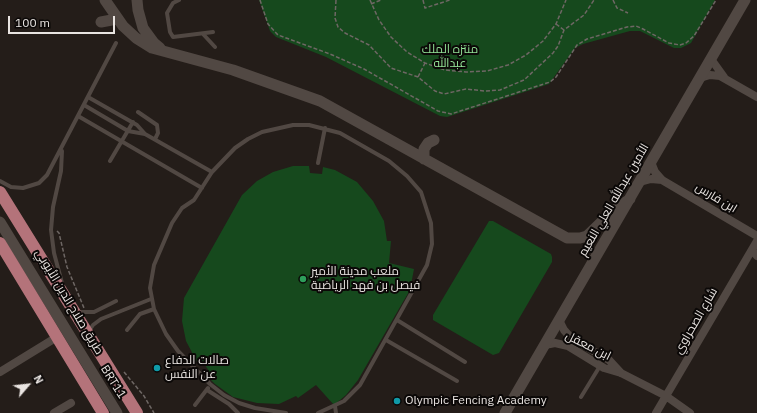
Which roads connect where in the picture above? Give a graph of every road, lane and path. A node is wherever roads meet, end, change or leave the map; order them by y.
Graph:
1 (105, 0) edge
2 (137, 0) edge
3 (179, 0) edge
4 (260, 0) edge
5 (336, 0) edge
6 (370, 0) edge
7 (381, 0) edge
8 (423, 0) edge
9 (450, 0) edge
10 (566, 0) edge
11 (594, 0) edge
12 (613, 0) edge
13 (716, 0) edge
14 (745, 0) edge
15 (445, 1) edge
16 (371, 4) junction
17 (628, 13) dead end
18 (117, 19) junction
19 (101, 22) dead end
20 (556, 24) junction
21 (564, 30) junction
22 (213, 32) dead end
23 (203, 34) junction
24 (116, 42) dead end
25 (215, 47) dead end
26 (170, 54) junction
27 (711, 59) junction
28 (425, 63) junction
29 (418, 77) junction
30 (700, 78) junction
31 (725, 78) junction
32 (88, 97) junction
33 (757, 97) edge
34 (84, 105) junction
35 (138, 112) dead end
36 (78, 116) junction
37 (134, 122) junction
38 (325, 128) junction
39 (128, 131) junction
40 (145, 134) junction
41 (155, 139) junction
42 (434, 140) dead end
43 (122, 141) junction
44 (62, 148) junction
45 (424, 159) junction
46 (110, 161) dead end
47 (651, 162) junction
48 (318, 163) dead end
49 (212, 172) junction
50 (662, 180) junction
51 (0, 181) edge
52 (640, 182) junction
53 (202, 188) junction
54 (0, 192) edge
55 (630, 199) junction
56 (0, 222) edge
57 (757, 236) edge
58 (757, 241) edge
59 (0, 243) edge
60 (754, 253) edge
61 (151, 299) junction
62 (116, 301) dead end
63 (72, 307) junction
64 (154, 309) junction
65 (397, 320) junction
66 (559, 320) junction
67 (127, 330) dead end
68 (88, 334) junction
69 (58, 337) junction
70 (573, 339) junction
71 (386, 340) junction
72 (544, 345) junction
73 (584, 345) junction
74 (568, 346) junction
75 (578, 353) junction
76 (465, 362) dead end
77 (600, 366) junction
78 (1, 368) edge
79 (621, 373) junction
80 (457, 381) dead end
81 (210, 384) junction
82 (206, 390) junction
83 (666, 396) junction
84 (581, 397) dead end
85 (71, 403) dead end
86 (195, 405) dead end
87 (335, 406) junction
88 (54, 413) edge
89 (103, 413) edge
90 (117, 413) edge
91 (137, 413) edge
92 (238, 413) edge
93 (286, 413) edge
94 (318, 413) edge
95 (336, 413) edge
96 (504, 413) edge
97 (656, 413) edge
98 (690, 413) edge

1 - 18 main road
2 - 26 main road
3 - 23 lane
4 - 13 path
5 - 29 path
6 - 16 path
7 - 16 path
8 - 15 path
9 - 15 path
10 - 20 path
11 - 21 path
12 - 17 path
14 - 27 main road, الأمين عبدالله العلي النعيم
16 - 28 path
18 - 19 main road
18 - 26 main road
20 - 21 path
20 - 28 path
21 - 29 path
22 - 23 lane
23 - 25 lane
24 - 32 lane
26 - 45 main road
27 - 30 main road, الأمين عبدالله العلي النعيم
27 - 31 street
28 - 29 path
30 - 31 street
30 - 47 main road, الأمين عبدالله العلي النعيم
31 - 33 street
32 - 34 lane
32 - 37 lane
34 - 36 lane
34 - 39 lane
35 - 41 lane
36 - 43 lane
36 - 44 lane
37 - 39 lane
37 - 40 lane
38 - 48 lane
38 - 49 lane
38 - 65 lane
39 - 40 lane
39 - 43 lane
40 - 41 lane
41 - 49 lane
42 - 45 main road
43 - 46 lane
43 - 53 lane
44 - 51 lane
44 - 63 lane
45 - 55 main road
47 - 50 street
47 - 52 main road, الأمين عبدالله العلي النعيم
49 - 53 lane
50 - 52 street
50 - 57 street, ابن فارس
52 - 55 main road, الأمين عبدالله العلي النعيم
53 - 61 lane
54 - 63 main road, طريق صلاح الدين الأيوبي
55 - 66 main road, الأمين عبدالله العلي النعيم
56 - 90 main road, BRT11
58 - 60 street, شارع الصحراوي
59 - 69 main road
60 - 83 street, شارع الصحراوي
61 - 64 lane
61 - 68 lane
62 - 63 lane
63 - 68 main road, طريق صلاح الدين الأيوبي
64 - 67 lane
64 - 81 lane
65 - 71 lane
65 - 76 lane
66 - 70 street, ابن معقل
66 - 72 main road, الأمين عبدالله العلي النعيم
68 - 91 main road, طريق صلاح الدين الأيوبي
69 - 78 street
69 - 89 main road
70 - 73 street, ابن معقل
70 - 74 street
71 - 80 lane
71 - 87 lane
72 - 74 street, ابن معقل
72 - 96 main road, الأمين عبدالله العلي النعيم
73 - 75 street
73 - 79 street, ابن معقل
74 - 75 street, ابن معقل
75 - 77 street, ابن معقل
77 - 79 street, ابن معقل
77 - 84 lane
79 - 83 street, ابن معقل
81 - 82 lane
81 - 93 lane
82 - 86 lane
82 - 92 lane
83 - 97 street, شارع الصحراوي
83 - 98 street, ابن معقل
85 - 88 street
87 - 94 lane
87 - 95 lane

